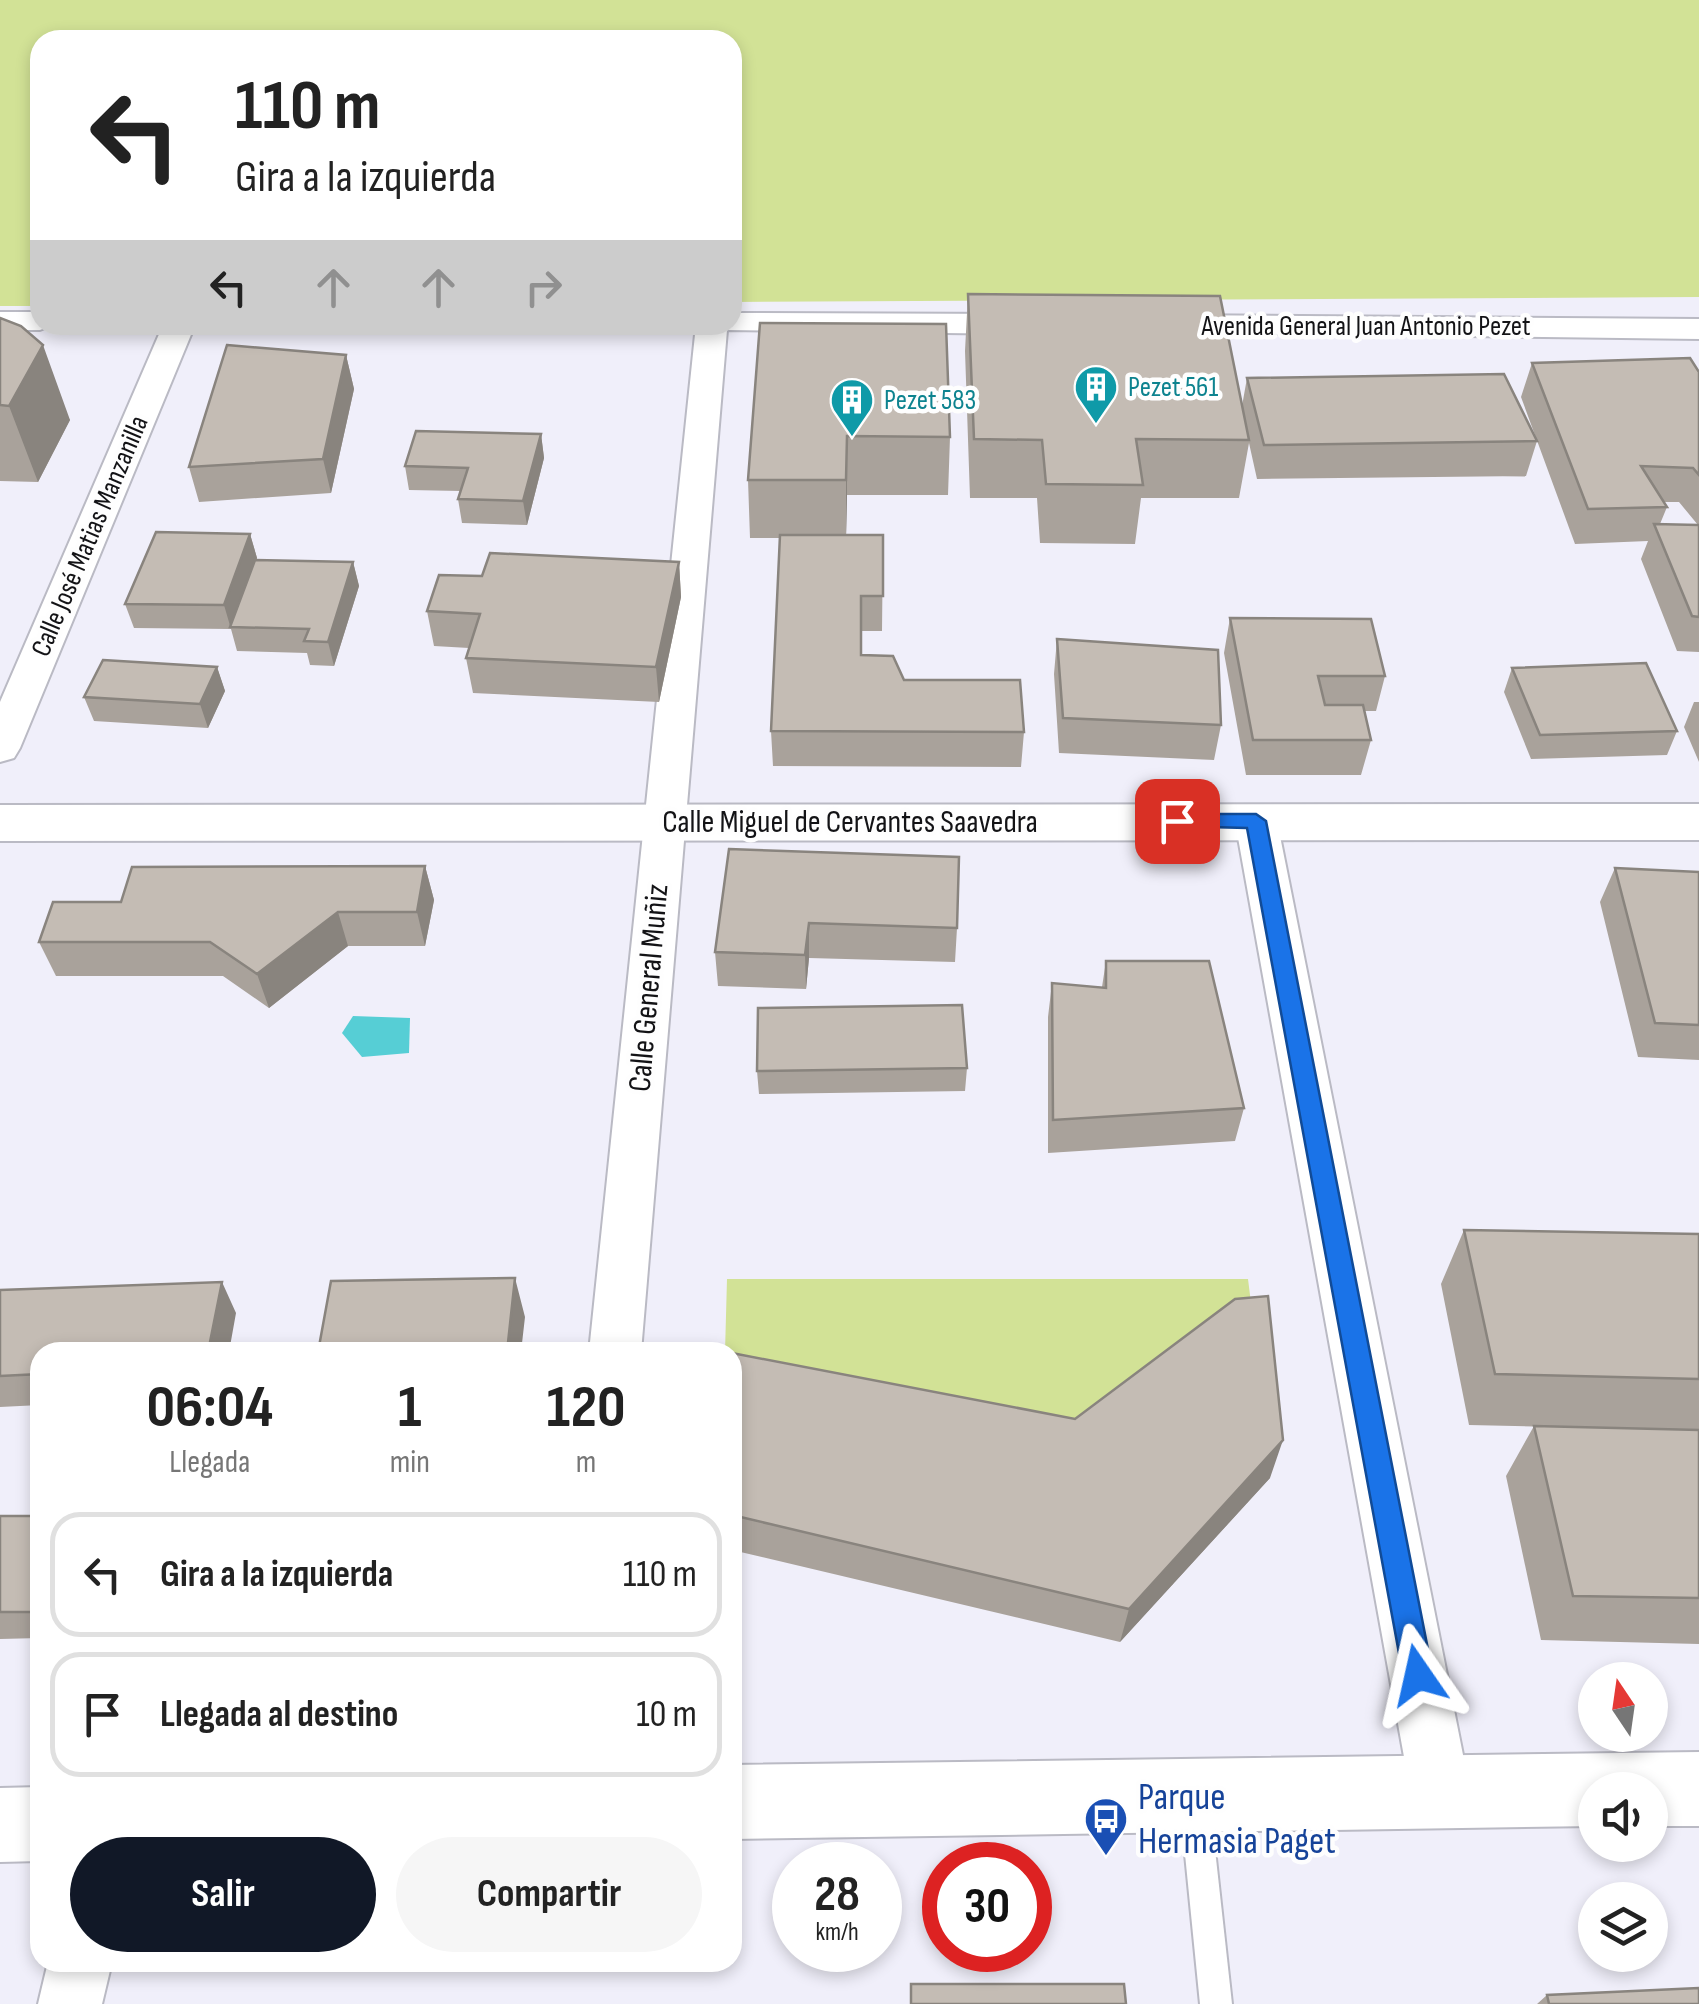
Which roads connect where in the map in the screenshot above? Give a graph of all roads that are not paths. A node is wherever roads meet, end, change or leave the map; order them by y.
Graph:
1 (0, 321) edge
2 (30, 321) edge
3 (742, 322) edge
4 (1068, 324) edge
5 (1127, 325) edge
6 (1699, 329) edge
7 (176, 335) edge
8 (711, 335) edge
9 (0, 748) edge
10 (1256, 821) junction
11 (0, 822) edge
12 (665, 822) junction
13 (1699, 822) edge
14 (616, 1342) edge
15 (1699, 1789) edge
16 (1440, 1790) junction
17 (1194, 1794) junction
18 (742, 1802) edge
19 (30, 1824) edge
20 (0, 1825) edge
21 (78, 1972) edge
22 (70, 2004) edge
23 (1216, 2004) edge

1 - 2 street
3 - 4 street
5 - 6 street, Avenida General Juan Antonio Pezet
7 - 9 street, Calle José Matias Manzanilla
8 - 12 street, Calle General Muñiz
10 - 12 street, Calle Miguel de Cervantes Saavedra
10 - 13 street, Calle Miguel de Cervantes Saavedra
10 - 16 street
11 - 12 street, Calle Miguel de Cervantes Saavedra
12 - 14 street, Calle General Muñiz
15 - 16 street
16 - 17 street
17 - 18 street
17 - 23 lane
19 - 20 street
21 - 22 street

